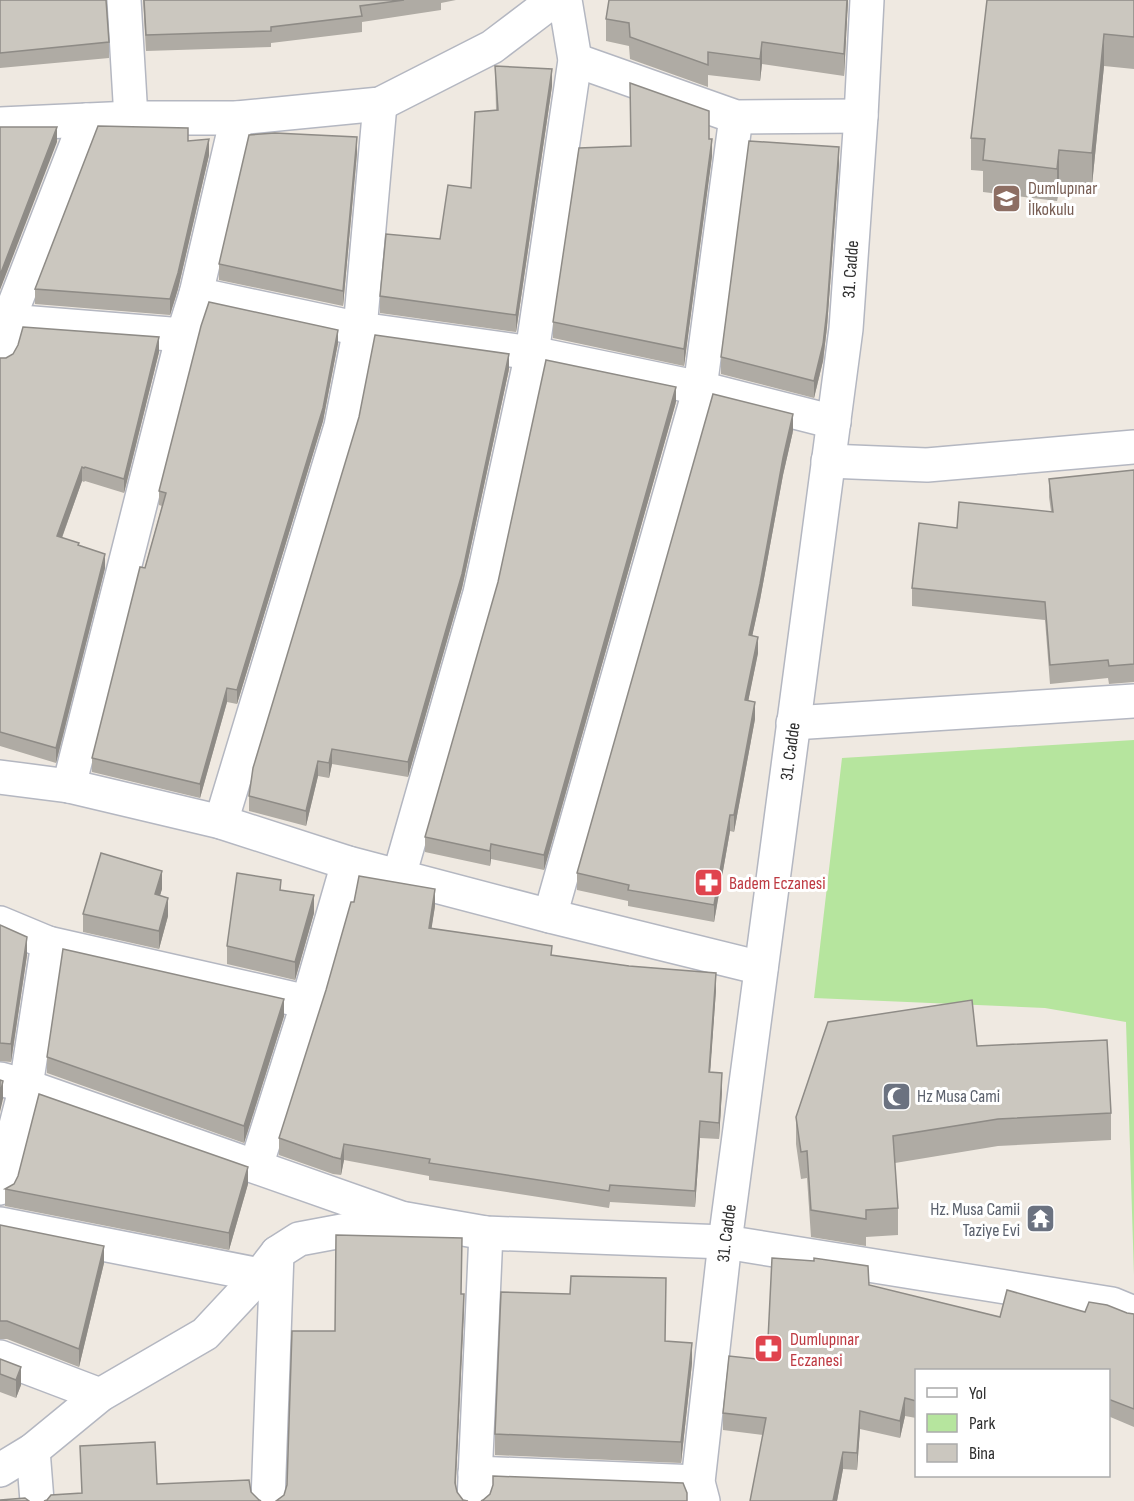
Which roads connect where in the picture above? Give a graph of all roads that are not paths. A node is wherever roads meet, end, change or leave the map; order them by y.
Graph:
1 (124, 0) edge
2 (554, 0) edge
3 (564, 0) edge
4 (867, 0) edge
5 (575, 60) junction
6 (380, 104) junction
7 (861, 116) junction
8 (736, 117) junction
9 (131, 118) junction
10 (237, 118) junction
11 (86, 120) junction
12 (0, 124) edge
13 (196, 294) junction
14 (4, 322) edge
15 (360, 329) junction
16 (183, 335) junction
17 (532, 353) junction
18 (0, 355) edge
19 (700, 388) junction
20 (834, 422) junction
21 (1134, 447) edge
22 (828, 461) junction
23 (1134, 701) edge
24 (793, 723) junction
25 (0, 777) edge
26 (69, 786) junction
27 (221, 822) junction
28 (348, 863) junction
29 (399, 876) junction
30 (550, 916) junction
31 (0, 923) edge
32 (48, 944) junction
33 (761, 968) junction
34 (308, 1002) junction
35 (13, 1082) edge
36 (256, 1166) junction
37 (0, 1188) edge
38 (406, 1219) junction
39 (0, 1224) edge
40 (486, 1233) junction
41 (725, 1242) junction
42 (268, 1264) junction
43 (1134, 1313) edge
44 (0, 1357) edge
45 (100, 1395) junction
46 (33, 1450) junction
47 (0, 1470) edge
48 (475, 1487) edge
49 (701, 1491) edge
50 (38, 1501) edge
51 (268, 1501) edge

1 - 9 street
2 - 6 street
3 - 5 street
4 - 7 street, 31. Cadde
5 - 8 street
5 - 17 street
6 - 10 street
6 - 15 street
7 - 8 street
7 - 20 street, 31. Cadde
8 - 19 street
9 - 10 street
9 - 11 street
10 - 13 street
11 - 12 street
11 - 14 street
13 - 15 street
13 - 16 street
14 - 16 street
14 - 18 street
15 - 17 street
15 - 27 street
16 - 26 street
17 - 19 street
17 - 29 street
19 - 20 street
19 - 30 street
20 - 22 street, 31. Cadde
21 - 22 street
22 - 24 street, 31. Cadde
23 - 24 street
24 - 33 street, 31. Cadde
25 - 26 street
26 - 27 street
27 - 28 street
28 - 29 street
28 - 34 street
29 - 30 street
30 - 33 street
31 - 32 street
32 - 34 street
32 - 35 street
33 - 41 street, 31. Cadde
34 - 36 street
35 - 36 street
35 - 37 street
36 - 38 street
38 - 40 street
38 - 42 street
39 - 42 street
40 - 41 street
40 - 48 street
41 - 43 street
41 - 49 street, 31. Cadde
42 - 45 street
42 - 51 street
44 - 45 street
45 - 46 street
46 - 47 street
46 - 50 street
48 - 49 street

